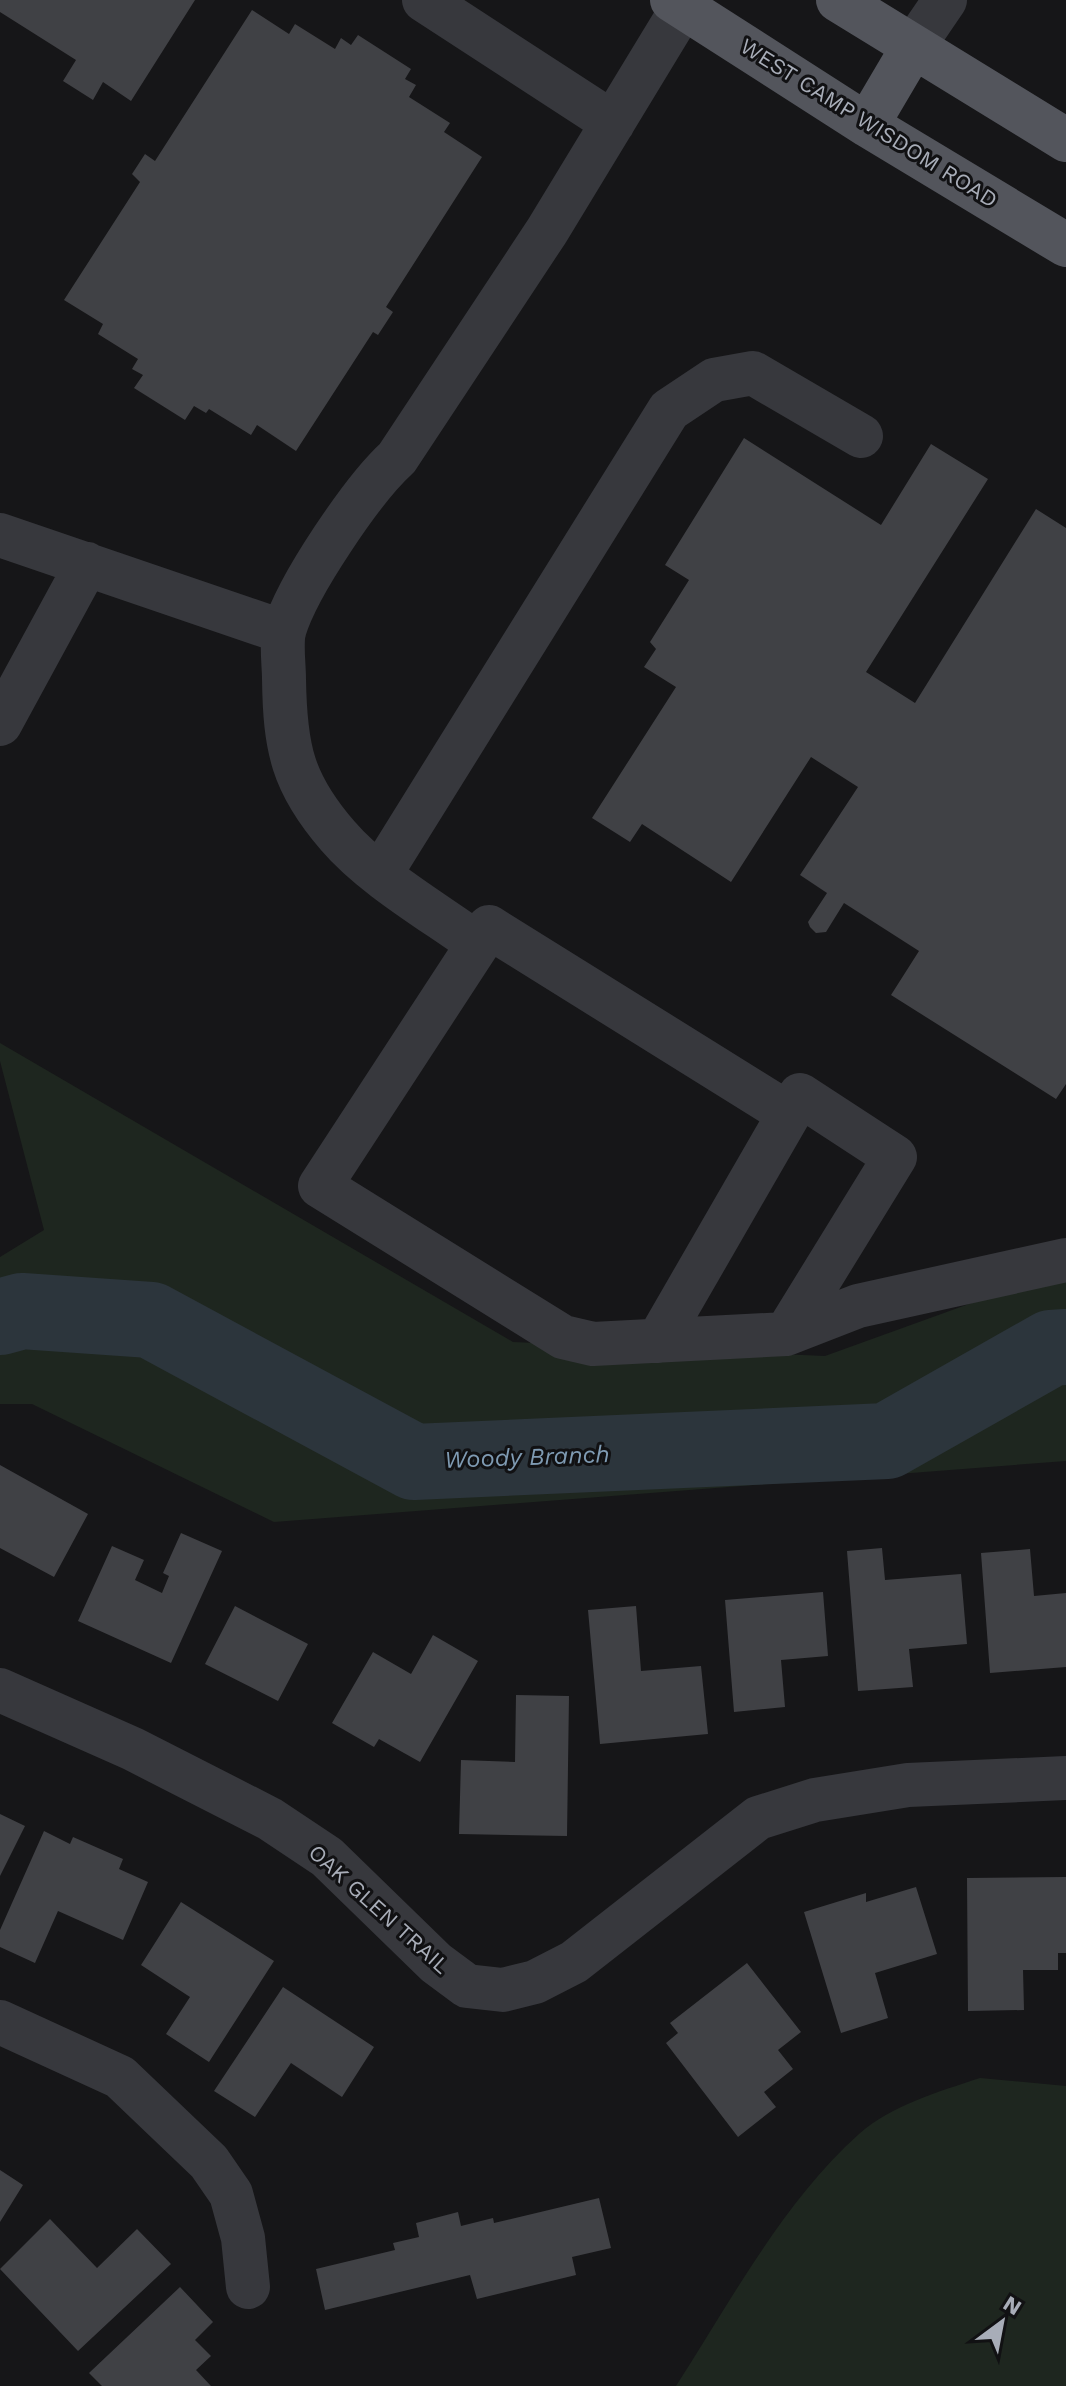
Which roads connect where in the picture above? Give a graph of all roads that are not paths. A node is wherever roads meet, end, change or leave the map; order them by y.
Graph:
1 (424, 0) edge
2 (838, 0) edge
3 (945, 0) edge
4 (678, 3) edge
5 (913, 47) junction
6 (613, 123) junction
7 (867, 125) junction
8 (1066, 140) edge
9 (1066, 245) edge
10 (861, 436) dead end
11 (0, 535) edge
12 (87, 564) junction
13 (284, 632) junction
14 (0, 724) edge
15 (381, 873) junction
16 (478, 944) junction
17 (789, 1114) junction
18 (1066, 1260) edge
19 (786, 1334) junction
20 (658, 1341) junction
21 (0, 1690) edge
22 (1066, 1778) edge
23 (0, 2022) edge
24 (248, 2287) dead end

1 - 6 street
2 - 5 main road
3 - 5 street
4 - 6 street
4 - 7 main road, WEST CAMP WISDOM ROAD
5 - 7 main road
5 - 8 main road
6 - 13 street
7 - 9 main road, WEST CAMP WISDOM ROAD
10 - 15 street
11 - 12 street
12 - 13 street
12 - 14 street
13 - 15 street
15 - 16 street
16 - 17 street
16 - 20 street
17 - 19 street
17 - 20 street
18 - 19 street
19 - 20 street
21 - 22 street, OAK GLEN TRAIL
23 - 24 street

